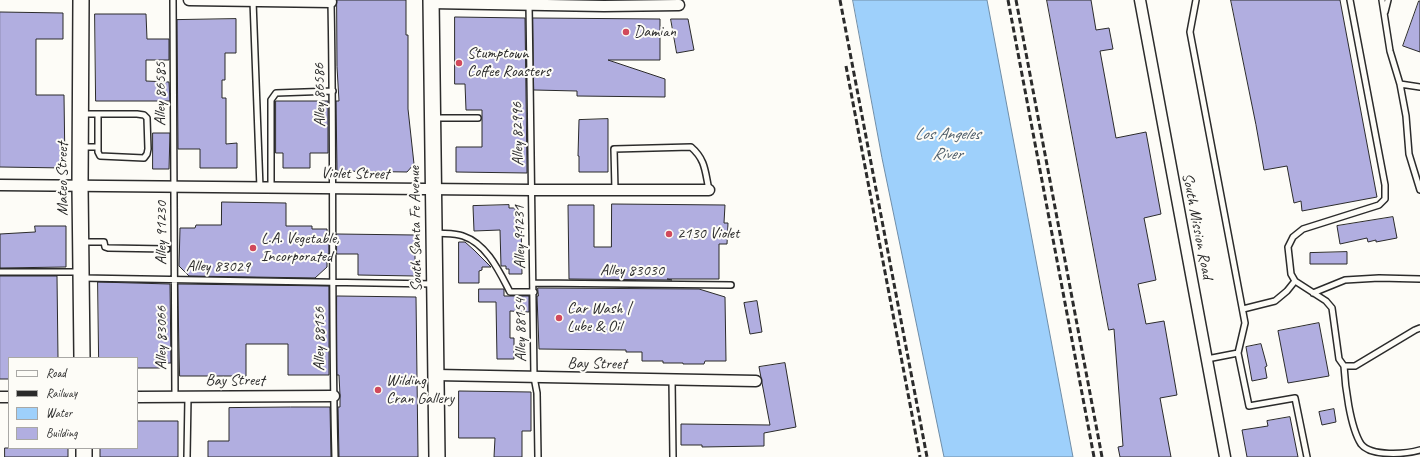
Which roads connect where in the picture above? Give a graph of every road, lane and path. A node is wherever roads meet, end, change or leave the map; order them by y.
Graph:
1 (81, 0) edge
2 (173, 0) edge
3 (189, 0) edge
4 (1140, 0) edge
5 (1196, 0) edge
6 (1350, 0) edge
7 (1382, 0) edge
8 (1388, 0) edge
9 (253, 1) edge
10 (431, 1) edge
11 (331, 2) joint
12 (529, 2) edge
13 (681, 3) edge
14 (1384, 13) junction
15 (1400, 84) junction
16 (1420, 87) edge
17 (333, 91) junction
18 (80, 114) junction
19 (98, 114) junction
20 (432, 118) junction
21 (478, 118) dead end
22 (80, 147) junction
23 (98, 147) junction
24 (0, 185) edge
25 (80, 186) junction
26 (175, 187) junction
27 (260, 188) junction
28 (271, 188) junction
29 (334, 188) junction
30 (433, 189) junction
31 (532, 190) junction
32 (615, 190) junction
33 (709, 190) joint
34 (1420, 190) edge
35 (434, 232) junction
36 (81, 242) junction
37 (167, 249) dead end
38 (0, 272) edge
39 (81, 275) junction
40 (1420, 279) edge
41 (175, 280) junction
42 (1295, 281) junction
43 (333, 282) junction
44 (533, 283) junction
45 (435, 284) junction
46 (731, 285) dead end
47 (534, 292) junction
48 (1313, 293) junction
49 (1243, 309) junction
50 (1420, 328) edge
51 (1238, 353) junction
52 (82, 357) edge
53 (1207, 359) junction
54 (1344, 366) junction
55 (436, 376) junction
56 (534, 377) junction
57 (672, 380) junction
58 (756, 381) dead end
59 (334, 396) junction
60 (138, 397) edge
61 (175, 397) junction
62 (188, 397) junction
63 (1420, 450) edge
64 (188, 457) edge
65 (335, 457) edge
66 (437, 457) edge
67 (538, 457) edge
68 (673, 457) edge
69 (1225, 457) edge
70 (1307, 457) edge

1 - 18 main road, Mateo Street
2 - 26 lane, Alley 86585
3 - 9 street
4 - 53 street, South Mission Road
5 - 49 lane
6 - 42 lane
7 - 14 lane
8 - 14 lane
9 - 11 street
9 - 27 lane
10 - 12 street
10 - 20 main road, South Santa Fe Avenue
11 - 17 lane, Alley 86586
12 - 13 street
12 - 31 lane, Alley 82996
14 - 15 lane
15 - 16 lane
15 - 34 lane
17 - 28 lane
17 - 29 lane, Alley 86586
18 - 19 lane
18 - 22 main road, Mateo Street
19 - 23 lane
19 - 23 lane
20 - 21 lane
20 - 30 main road, South Santa Fe Avenue
22 - 23 lane
22 - 25 main road, Mateo Street
24 - 25 street, Violet Street
25 - 26 street, Violet Street
25 - 36 main road, Mateo Street
26 - 27 street, Violet Street
26 - 41 lane, Alley 91230
27 - 28 street, Violet Street
28 - 29 street, Violet Street
29 - 30 street, Violet Street
29 - 43 lane, Alley 86586
30 - 31 street, Violet Street
30 - 35 main road, South Santa Fe Avenue
31 - 32 street, Violet Street
31 - 44 lane, Alley 91231
32 - 33 street, Violet Street
32 - 33 lane
35 - 45 main road, South Santa Fe Avenue
35 - 47 lane
36 - 37 lane
36 - 39 main road, Mateo Street
38 - 39 lane, Alley 83029
39 - 41 lane, Alley 83029
39 - 52 main road, Mateo Street
40 - 48 lane
41 - 43 lane, Alley 83029
41 - 61 lane, Alley 83066
42 - 48 lane
42 - 49 lane
43 - 45 lane, Alley 83029
43 - 59 lane, Alley 88156
44 - 46 lane, Alley 83030
44 - 47 lane, Alley 88154
45 - 55 main road, South Santa Fe Avenue
47 - 56 lane, Alley 88154
48 - 54 lane
49 - 51 lane
50 - 54 lane
51 - 53 lane
51 - 70 lane
53 - 69 street, South Mission Road
54 - 63 lane
55 - 56 street, Bay Street
55 - 66 main road, South Santa Fe Avenue
56 - 57 street, Bay Street
56 - 67 lane, Alley 88154
57 - 58 street, Bay Street
57 - 68 lane
59 - 62 street, Bay Street
59 - 65 lane, Alley 88156
60 - 61 street, Bay Street
61 - 62 street, Bay Street
62 - 64 lane

